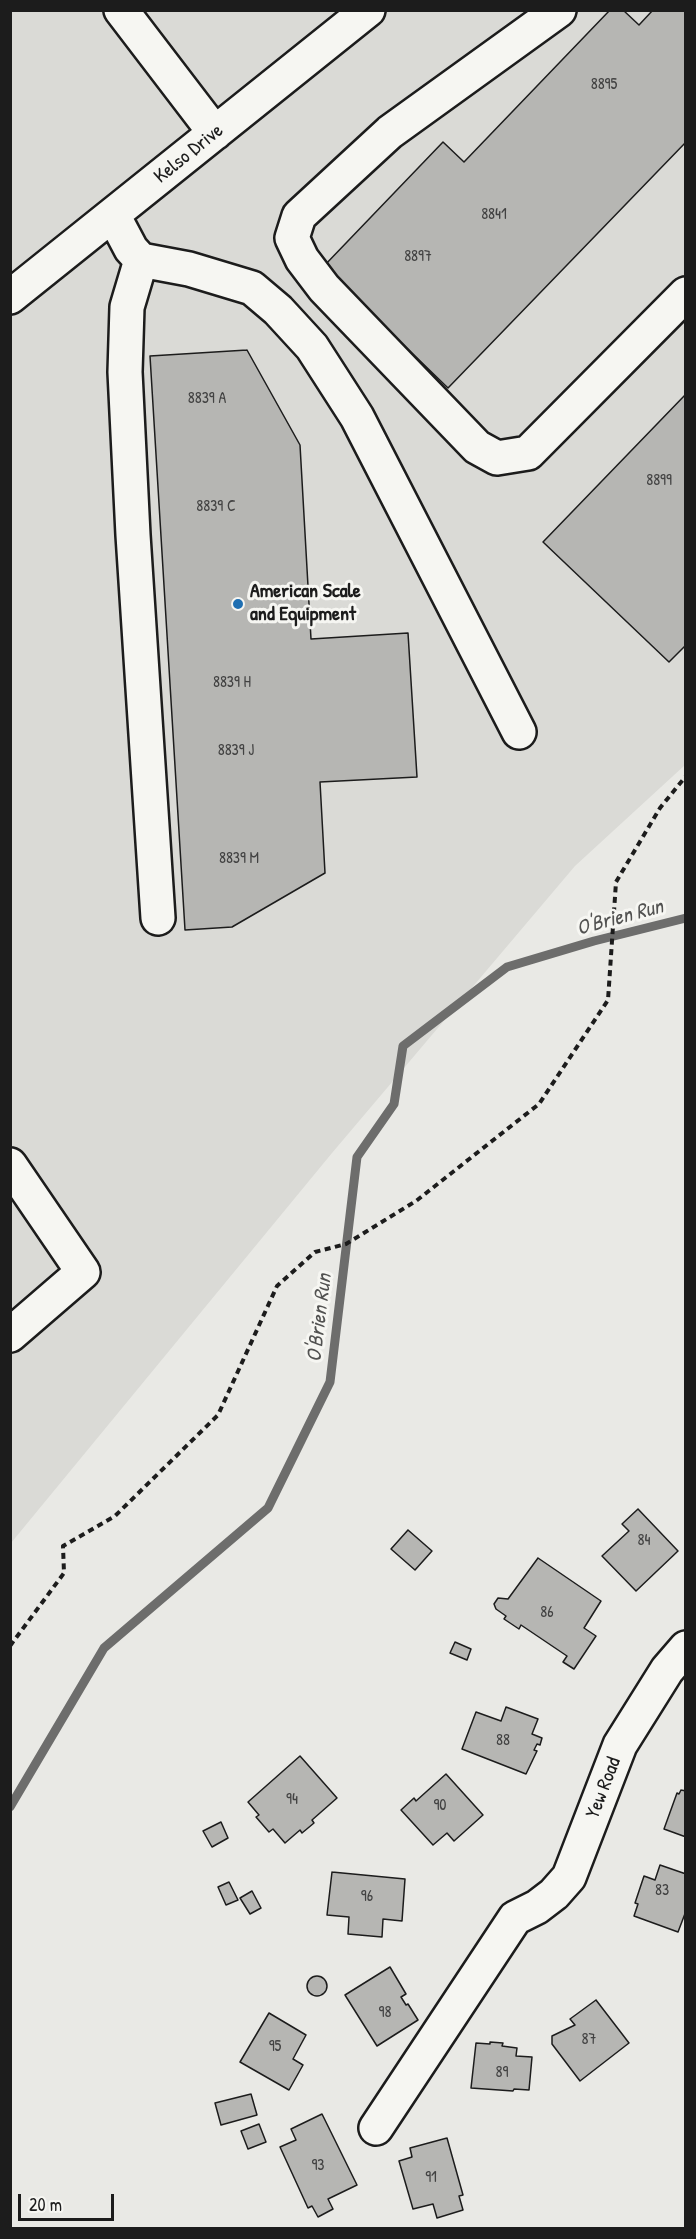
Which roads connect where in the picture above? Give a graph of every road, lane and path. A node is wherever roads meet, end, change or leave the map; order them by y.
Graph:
1 (121, 10) edge
2 (368, 10) edge
3 (559, 10) edge
4 (215, 133) junction
5 (112, 215) junction
6 (141, 260) junction
7 (686, 294) edge
8 (10, 297) edge
9 (519, 732) dead end
10 (686, 776) edge
11 (158, 918) dead end
12 (10, 1165) edge
13 (10, 1335) edge
14 (10, 1646) edge
15 (686, 1648) edge
16 (376, 2128) dead end

1 - 4 street
2 - 4 street, Kelso Drive
3 - 7 street
4 - 5 street, Kelso Drive
5 - 6 street
5 - 8 street, Kelso Drive
6 - 9 street
6 - 11 street
10 - 14 path
12 - 13 street
15 - 16 street, Yew Road

